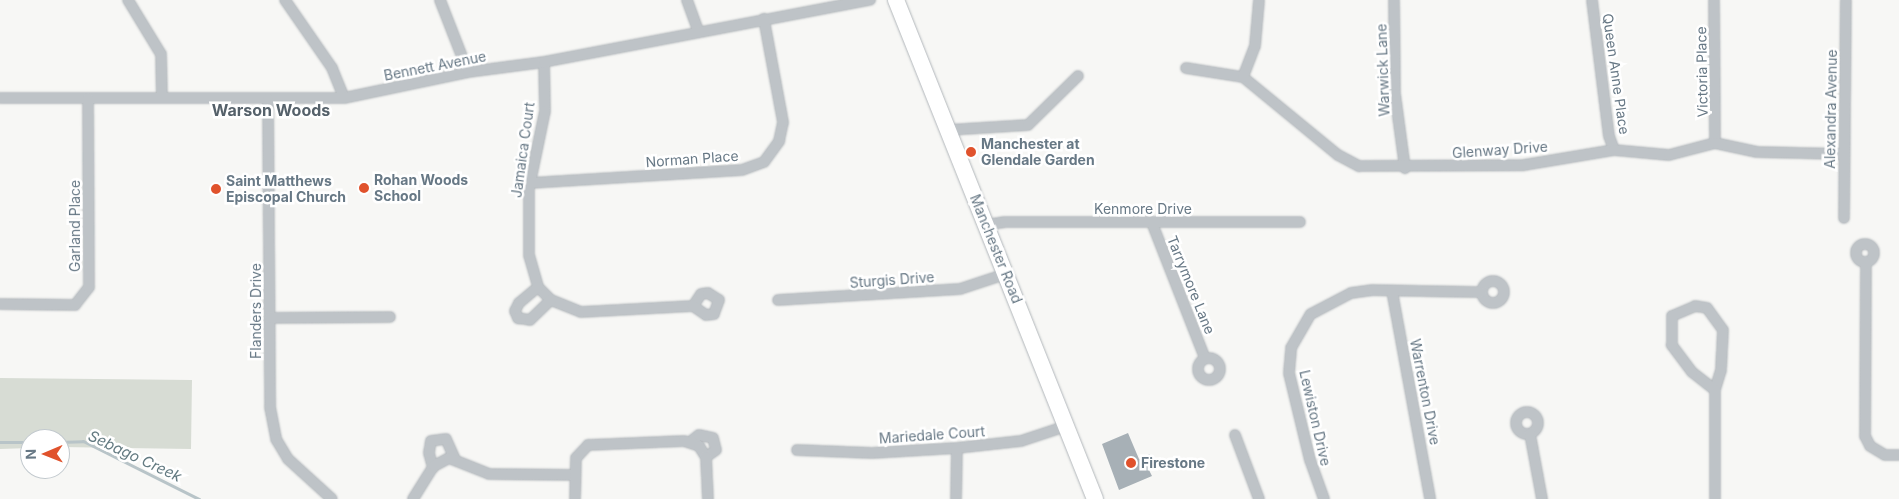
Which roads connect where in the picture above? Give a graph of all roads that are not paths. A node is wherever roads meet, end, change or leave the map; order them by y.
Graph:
1 (128, 0) edge
2 (285, 0) edge
3 (440, 0) edge
4 (687, 0) edge
5 (870, 0) edge
6 (896, 0) edge
7 (1259, 0) edge
8 (1394, 0) edge
9 (1592, 0) edge
10 (1714, 0) edge
11 (1846, 0) edge
12 (764, 19) junction
13 (698, 31) junction
14 (544, 62) junction
15 (1186, 68) dead end
16 (468, 72) junction
17 (1078, 76) dead end
18 (1243, 78) junction
19 (0, 98) edge
20 (88, 98) junction
21 (162, 98) junction
22 (344, 98) junction
23 (268, 99) junction
24 (948, 130) junction
25 (1714, 143) junction
26 (1614, 150) junction
27 (1843, 154) junction
28 (1405, 168) junction
29 (530, 183) junction
30 (1844, 218) dead end
31 (1152, 222) junction
32 (1300, 222) dead end
33 (986, 225) junction
34 (1866, 262) dead end
35 (1006, 274) junction
36 (538, 287) junction
37 (1392, 291) junction
38 (1482, 292) dead end
39 (551, 300) junction
40 (778, 300) dead end
41 (0, 304) edge
42 (693, 306) dead end
43 (390, 317) dead end
44 (270, 318) junction
45 (1205, 358) dead end
46 (1715, 390) junction
47 (1066, 426) junction
48 (1530, 434) dead end
49 (1235, 435) dead end
50 (694, 444) junction
51 (957, 448) junction
52 (797, 450) dead end
53 (1899, 455) edge
54 (706, 457) junction
55 (455, 459) junction
56 (433, 468) junction
57 (575, 475) junction
58 (332, 499) edge
59 (413, 499) edge
60 (575, 499) edge
61 (708, 499) edge
62 (956, 499) edge
63 (1095, 499) edge
64 (1258, 499) edge
65 (1324, 499) edge
66 (1430, 499) edge
67 (1542, 499) edge
68 (1715, 499) edge

1 - 21 street
2 - 22 street
3 - 16 street
4 - 13 street
5 - 12 street, Bennett Avenue
6 - 24 main road, Manchester Road
7 - 18 street
8 - 28 street, Warwick Lane
9 - 26 street, Queen Anne Place
10 - 25 street, Victoria Place
11 - 27 street, Alexandra Avenue
12 - 13 street, Bennett Avenue
12 - 29 street, Norman Place
13 - 14 street, Bennett Avenue
14 - 16 street, Bennett Avenue
14 - 29 street, Jamaica Court
15 - 18 street, Glenway Drive
16 - 22 street, Bennett Avenue
17 - 24 street
18 - 28 street, Glenway Drive
19 - 20 street, Bennett Avenue
20 - 21 street, Bennett Avenue
20 - 41 street, Garland Place
21 - 23 street, Bennett Avenue
22 - 23 street, Bennett Avenue
23 - 44 street, Flanders Drive
24 - 33 main road, Manchester Road
25 - 26 street, Glenway Drive
25 - 27 street, Glenway Drive
26 - 28 street, Glenway Drive
27 - 30 street, Alexandra Avenue
29 - 36 street, Jamaica Court
31 - 32 street, Kenmore Drive
31 - 33 street, Kenmore Drive
31 - 45 street, Tarrymore Lane
33 - 35 main road, Manchester Road
34 - 53 street
35 - 40 street, Sturgis Drive
35 - 47 main road, Manchester Road
36 - 39 street
36 - 39 street
37 - 38 street, Lewiston Drive
37 - 65 street, Lewiston Drive
37 - 66 street, Warrenton Drive
39 - 42 street
43 - 44 street
44 - 58 street, Flanders Drive
46 - 46 street
46 - 68 street
47 - 51 street, Mariedale Court
47 - 63 main road, Manchester Road
48 - 67 street
49 - 64 street
50 - 54 street
50 - 54 street
50 - 57 street
51 - 52 street, Mariedale Court
51 - 62 street
54 - 61 street
55 - 56 street
55 - 56 street
55 - 57 street
56 - 59 street
57 - 60 street

